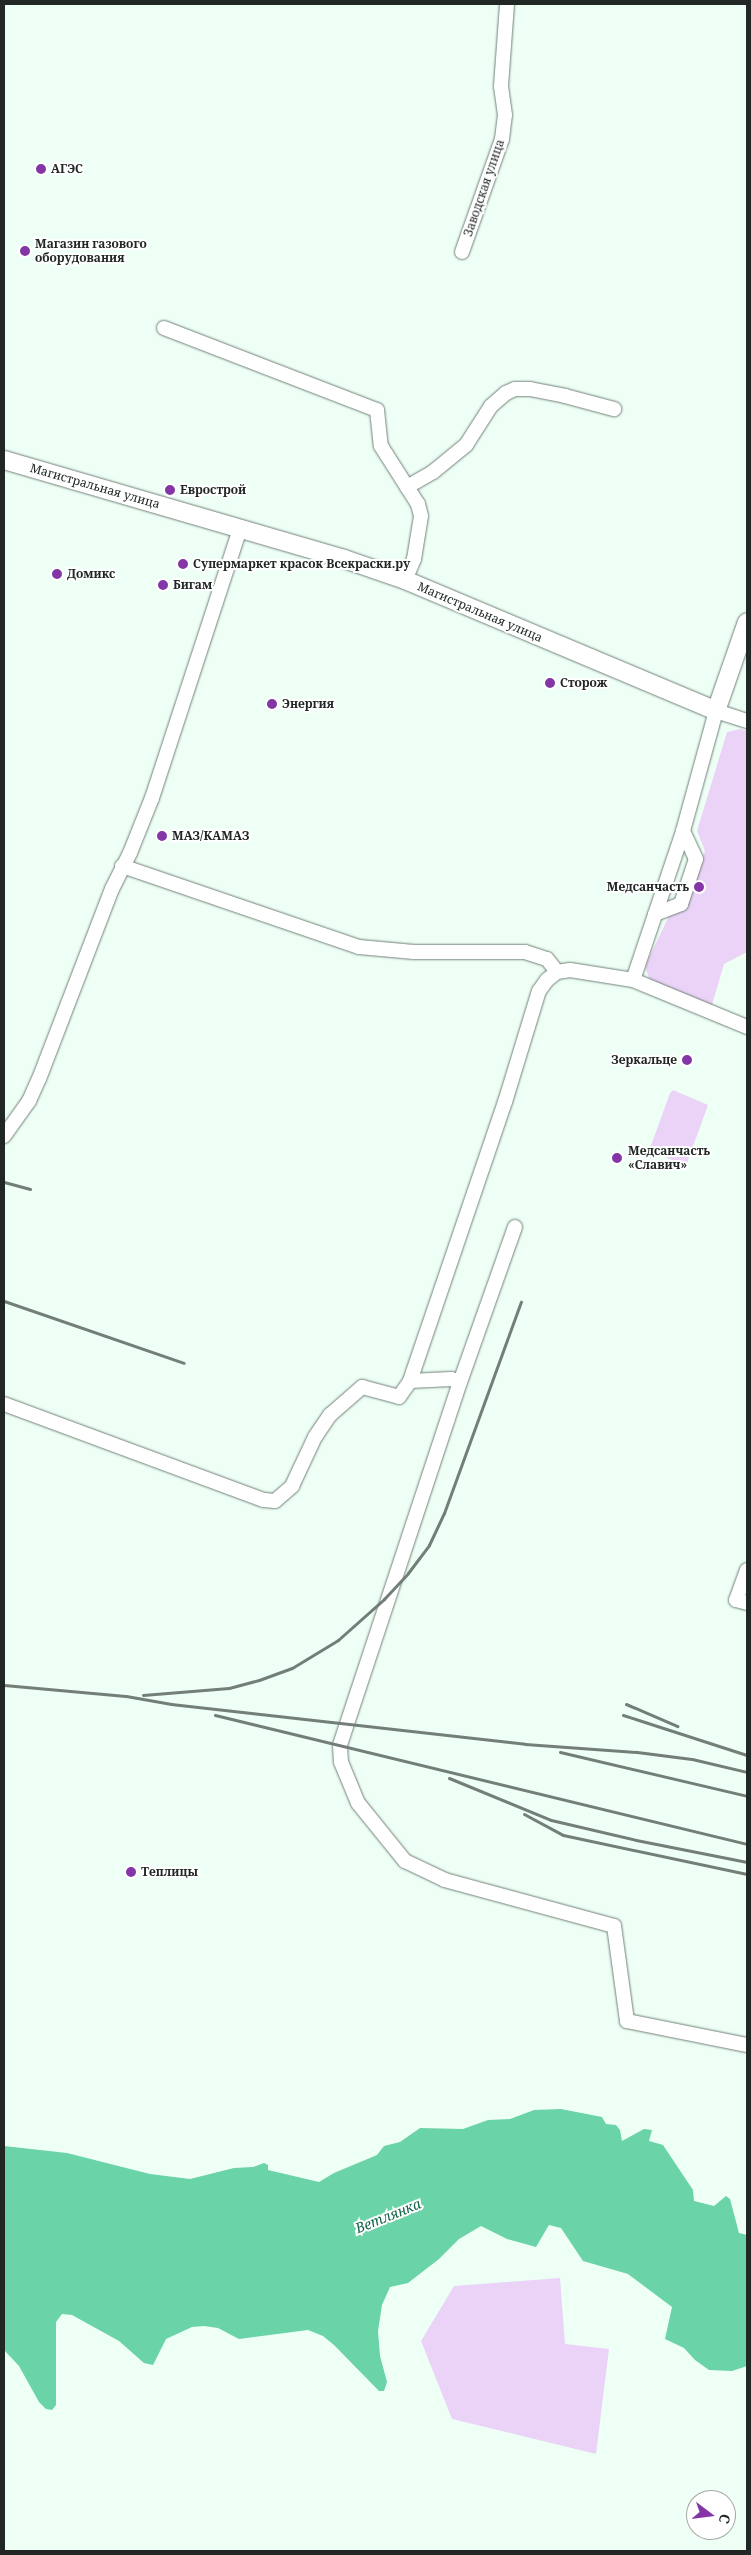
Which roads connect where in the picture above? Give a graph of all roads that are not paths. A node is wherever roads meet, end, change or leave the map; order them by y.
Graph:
1 (507, 4) edge
2 (462, 252) dead end
3 (164, 328) dead end
4 (614, 409) dead end
5 (4, 460) edge
6 (408, 487) junction
7 (240, 528) junction
8 (405, 580) junction
9 (747, 622) edge
10 (716, 711) junction
11 (747, 720) edge
12 (683, 831) junction
13 (122, 866) junction
14 (655, 914) junction
15 (557, 972) junction
16 (633, 980) junction
17 (747, 1027) edge
18 (4, 1136) edge
19 (515, 1227) dead end
20 (410, 1381) junction
21 (460, 1382) junction
22 (4, 1404) edge
23 (747, 1570) edge
24 (747, 1604) edge
25 (747, 2046) edge

1 - 2 street, Заводская улица
3 - 6 street
4 - 6 street
5 - 7 main road, Магистральная улица
6 - 8 street
7 - 8 main road, Магистральная улица
7 - 13 street
8 - 10 main road, Магистральная улица
9 - 10 main road
10 - 11 street
10 - 12 street
12 - 14 street
12 - 14 street
13 - 15 street
13 - 18 street
14 - 16 street
15 - 16 street
15 - 20 street
16 - 17 street
19 - 21 street
20 - 21 street
20 - 22 street
21 - 25 street
23 - 24 street

